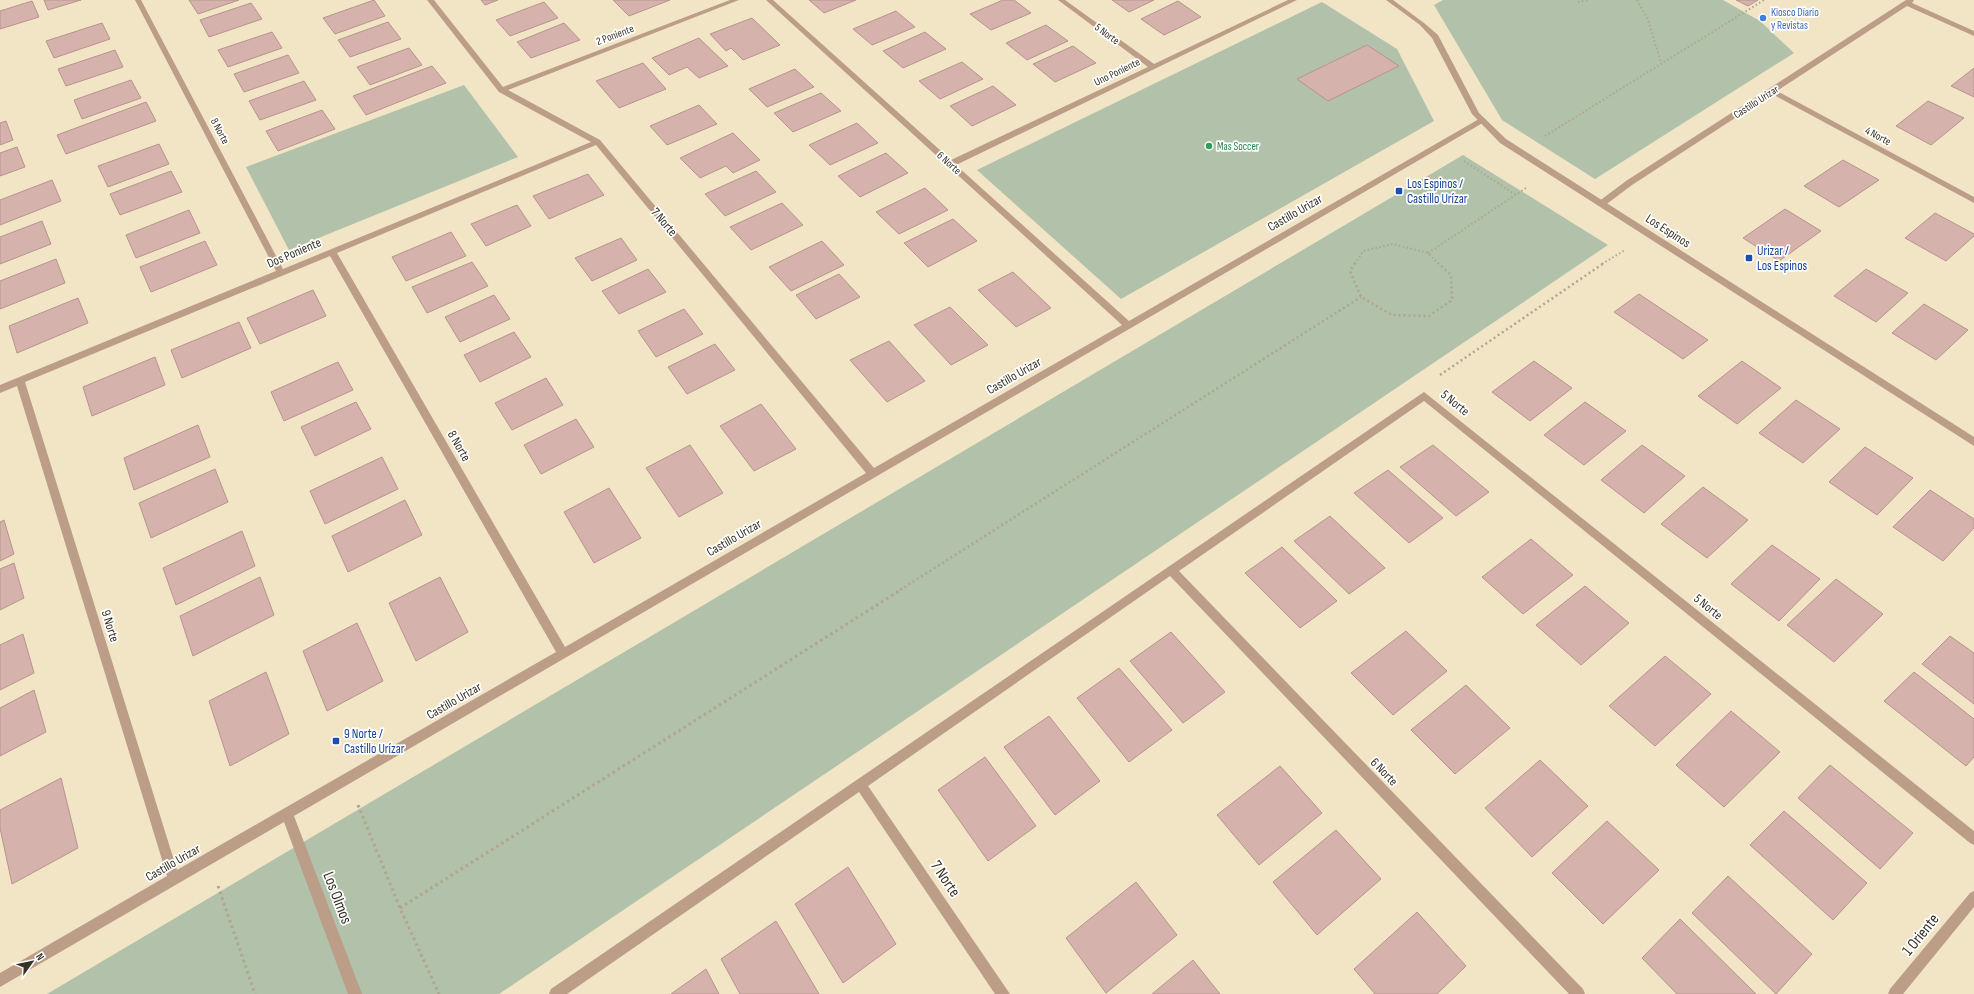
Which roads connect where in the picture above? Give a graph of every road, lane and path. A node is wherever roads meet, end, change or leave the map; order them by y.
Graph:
1 (138, 0) edge
2 (430, 0) edge
3 (736, 0) edge
4 (769, 0) edge
5 (1061, 0) edge
6 (1294, 0) edge
7 (1389, 0) edge
8 (1588, 0) edge
9 (1637, 0) edge
10 (1764, 0) edge
11 (1909, 1) edge
12 (722, 2) edge
13 (1578, 2) dead end
14 (1974, 34) edge
15 (1662, 62) junction
16 (1153, 67) junction
17 (502, 90) junction
18 (1772, 91) junction
19 (1482, 121) junction
20 (597, 142) junction
21 (1440, 145) junction
22 (1519, 152) junction
23 (950, 164) junction
24 (1551, 172) junction
25 (1516, 195) junction
26 (1974, 200) edge
27 (1601, 204) junction
28 (1652, 237) junction
29 (332, 252) junction
30 (1428, 253) junction
31 (281, 273) junction
32 (1361, 297) junction
33 (1129, 326) junction
34 (20, 381) junction
35 (0, 389) edge
36 (1424, 396) junction
37 (1974, 442) edge
38 (873, 474) junction
39 (1171, 570) junction
40 (563, 654) junction
41 (347, 778) junction
42 (860, 784) junction
43 (287, 814) junction
44 (1974, 839) edge
45 (208, 859) junction
46 (174, 879) junction
47 (1974, 897) edge
48 (400, 908) junction
49 (0, 980) edge
50 (255, 994) edge
51 (355, 994) edge
52 (439, 994) edge
53 (556, 994) edge
54 (1003, 994) edge
55 (1578, 994) edge
56 (1895, 994) edge

1 - 31 street, 8 Norte
2 - 17 street, 7 Norte
3 - 12 street, 2 Poniente
4 - 23 street, 6 Norte
5 - 16 street, 5 Norte
6 - 16 street, Uno Poniente
7 - 19 street, Los Espinos
8 - 13 path
9 - 15 path
10 - 15 path
11 - 14 street
11 - 18 street, Castillo Urizar
12 - 17 street, 2 Poniente
15 - 22 path
16 - 23 street, Uno Poniente
17 - 20 street, 7 Norte
18 - 26 street, 4 Norte
18 - 27 street, Castillo Urizar
19 - 21 street, Castillo Urizar
19 - 22 street, Los Espinos
20 - 29 street, Dos Poniente
20 - 38 street, 7 Norte
21 - 25 path
21 - 33 street, Castillo Urizar
22 - 24 street, Los Espinos
23 - 33 street, 6 Norte
24 - 25 path
24 - 27 street, Los Espinos
25 - 30 path
27 - 28 street, Los Espinos
28 - 36 path
28 - 37 street, Los Espinos
29 - 31 street, Dos Poniente
29 - 40 street, 8 Norte
30 - 32 path
30 - 32 path
31 - 34 street, Dos Poniente
32 - 48 path
33 - 38 street, Castillo Urizar
34 - 35 street, Dos Poniente
34 - 46 street, 9 Norte
36 - 39 street
36 - 44 street, 5 Norte
38 - 40 street, Castillo Urizar
39 - 42 street
39 - 55 street, 6 Norte
40 - 41 street, Castillo Urizar
41 - 43 street, Castillo Urizar
41 - 48 path
42 - 53 street
42 - 54 street, 7 Norte
43 - 45 street, Castillo Urizar
43 - 51 street, Los Olmos
45 - 46 street, Castillo Urizar
45 - 50 path
46 - 49 street, Castillo Urizar
47 - 56 street, 1 Oriente
48 - 52 path

